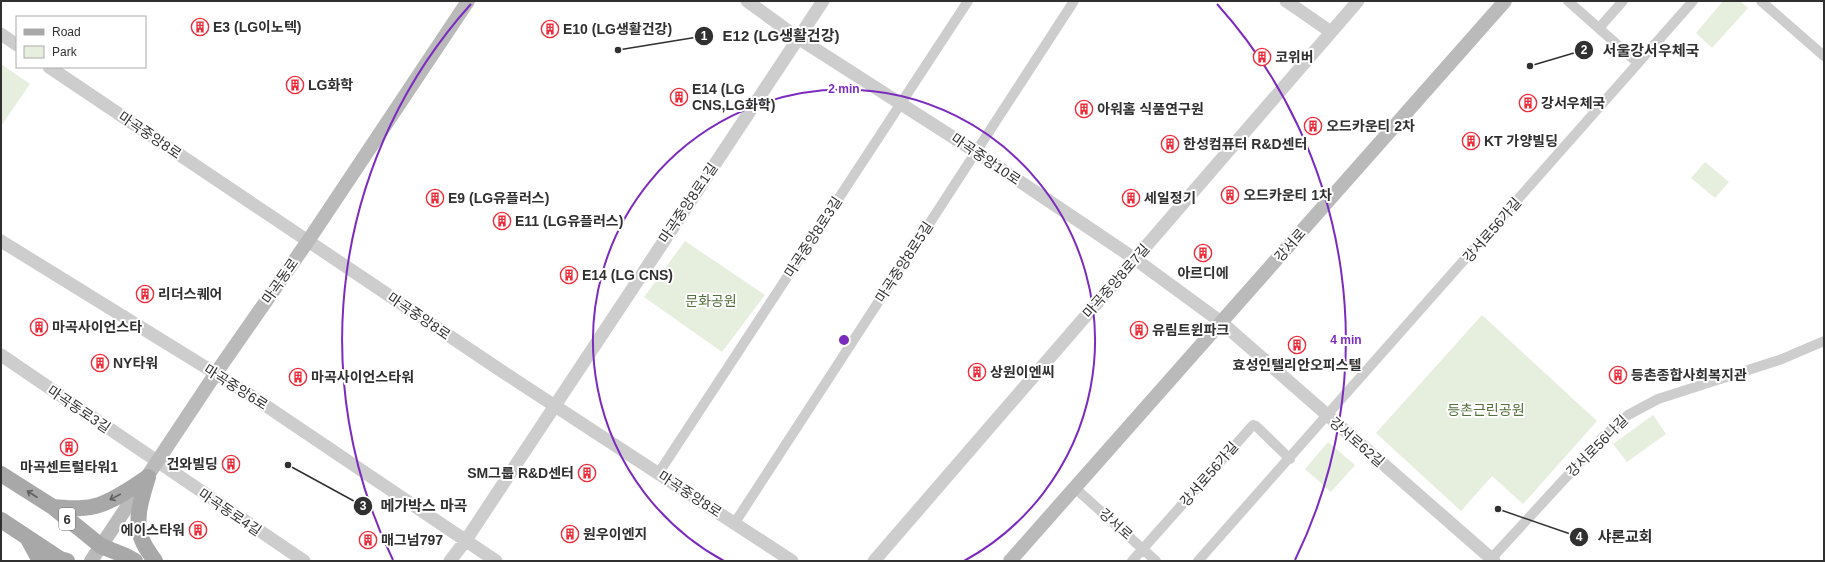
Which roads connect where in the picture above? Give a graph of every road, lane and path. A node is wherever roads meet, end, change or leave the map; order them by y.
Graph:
1 (468, 1) edge
2 (747, 1) edge
3 (823, 1) edge
4 (968, 1) edge
5 (1074, 1) edge
6 (1286, 1) edge
7 (1358, 1) edge
8 (1505, 1) edge
9 (1568, 1) edge
10 (1624, 1) edge
11 (1693, 1) edge
12 (1761, 1) edge
13 (1599, 28) junction
14 (1331, 32) junction
15 (1, 34) edge
16 (798, 38) junction
17 (16, 44) edge
18 (1824, 56) edge
19 (1638, 63) junction
20 (50, 68) edge
21 (900, 103) junction
22 (976, 152) junction
23 (308, 241) junction
24 (1, 242) edge
25 (1135, 259) junction
26 (1221, 322) junction
27 (1824, 341) edge
28 (1, 355) edge
29 (216, 373) junction
30 (554, 406) junction
31 (1328, 416) junction
32 (1290, 459) junction
33 (157, 462) junction
34 (1, 474) edge
35 (658, 474) junction
36 (148, 477) junction
37 (1075, 488) junction
38 (52, 507) junction
39 (1, 520) edge
40 (734, 524) junction
41 (27, 537) junction
42 (466, 540) junction
43 (101, 546) junction
44 (1143, 550) junction
45 (1492, 560) edge
46 (40, 561) edge
47 (67, 561) edge
48 (90, 561) edge
49 (134, 561) edge
50 (155, 561) edge
51 (304, 561) edge
52 (450, 561) edge
53 (496, 561) edge
54 (792, 561) edge
55 (874, 561) edge
56 (1010, 561) edge
57 (1132, 561) edge
58 (1156, 561) edge
59 (1198, 561) edge

1 - 23 main road, 마곡동로
2 - 16 street, 마곡중앙10로
3 - 16 street, 마곡중앙8로1길
4 - 21 street, 마곡중앙8로3길
5 - 22 street, 마곡중앙8로5길
6 - 14 street
7 - 14 street, 마곡중앙8로7길
8 - 26 main road, 강서로
9 - 13 street
10 - 13 street
11 - 19 street, 강서로56가길
12 - 18 street
13 - 19 street
14 - 25 street, 마곡중앙8로7길
15 - 17 street
16 - 21 street, 마곡중앙10로
16 - 30 street, 마곡중앙8로1길
19 - 31 street, 강서로56가길
20 - 23 street, 마곡중앙8로
21 - 22 street, 마곡중앙10로
21 - 35 street, 마곡중앙8로3길
22 - 25 street, 마곡중앙10로
22 - 40 street, 마곡중앙8로5길
23 - 29 main road, 마곡동로
23 - 30 street, 마곡중앙8로
24 - 29 street, 마곡중앙6로
25 - 26 street, 마곡중앙10로
25 - 55 street, 마곡중앙8로7길
26 - 31 street, 강서로62길
26 - 37 main road, 강서로
27 - 45 street, 강서로56나길
28 - 33 street, 마곡동로3길
29 - 33 main road, 마곡동로
29 - 42 street, 마곡중앙6로
30 - 35 street, 마곡중앙8로
30 - 42 street
31 - 32 street, 강서로56가길
31 - 45 street, 강서로62길
32 - 44 street, 강서로56가길
32 - 59 street, 강서로56가길
33 - 36 main road, 마곡동로
33 - 51 street, 마곡동로4길
38 -> 34 main road, 6
35 - 40 street, 마곡중앙8로
36 -> 38 main road
36 - 43 main road, 마곡동로
36 - 50 main road
37 - 44 street, 강서로
37 - 56 main road, 강서로
38 - 43 main road, 6
39 - 41 main road
40 - 54 street, 마곡중앙8로
41 - 46 main road
41 - 47 main road
42 - 52 street
42 - 53 street, 마곡중앙6로
43 - 48 main road, 마곡동로
43 - 49 main road, 6
44 - 57 street, 강서로56가길
44 - 58 street, 강서로

